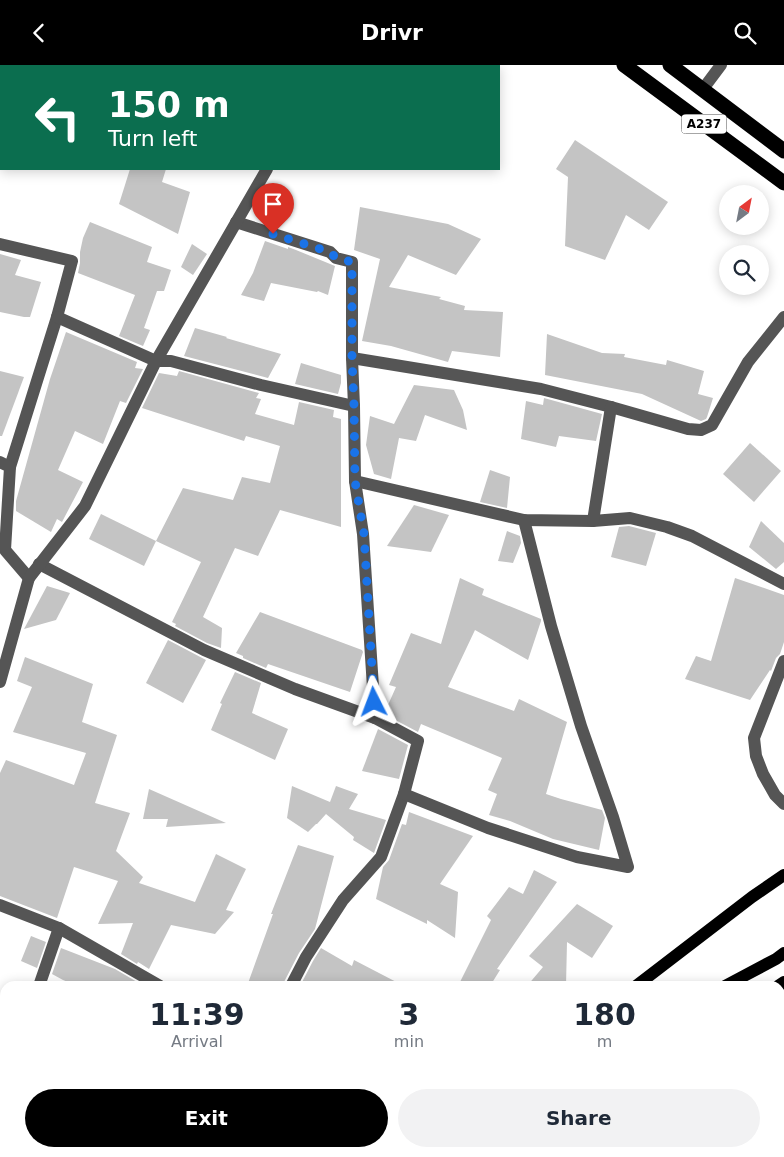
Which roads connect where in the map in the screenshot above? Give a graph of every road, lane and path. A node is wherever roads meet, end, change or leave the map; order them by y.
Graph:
1 (624, 65) edge
2 (670, 65) edge
3 (721, 65) edge
4 (703, 89) junction
5 (784, 151) edge
6 (266, 170) edge
7 (784, 183) edge
8 (236, 222) junction
9 (0, 243) edge
10 (57, 317) junction
11 (784, 317) edge
12 (352, 358) junction
13 (156, 361) junction
14 (354, 406) junction
15 (611, 407) junction
16 (5, 465) edge
17 (355, 481) junction
18 (524, 520) junction
19 (593, 521) junction
20 (3, 549) edge
21 (39, 564) junction
22 (29, 578) junction
23 (784, 584) edge
24 (784, 661) edge
25 (0, 682) edge
26 (375, 718) junction
27 (404, 794) junction
28 (784, 804) edge
29 (784, 875) edge
30 (0, 905) edge
31 (59, 928) junction
32 (784, 953) edge
33 (41, 981) edge
34 (151, 981) edge
35 (294, 981) edge
36 (643, 981) edge
37 (734, 981) edge

1 - 7 highway, A237
2 - 4 highway, A237
3 - 4 street
4 - 5 highway, A237
6 - 8 street
8 - 12 street
8 - 13 street
9 - 10 street
10 - 13 street
10 - 16 street
11 - 15 street
12 - 14 street
12 - 15 street
13 - 14 street
13 - 21 street
14 - 17 street
15 - 19 street
16 - 20 street
17 - 18 street
17 - 26 street
18 - 19 street
18 - 27 street
19 - 23 street
20 - 22 street
21 - 22 street
21 - 26 street
22 - 25 street
24 - 28 street
26 - 27 street
27 - 35 street
29 - 36 main road
30 - 31 street
31 - 33 street
31 - 34 street
32 - 37 main road

